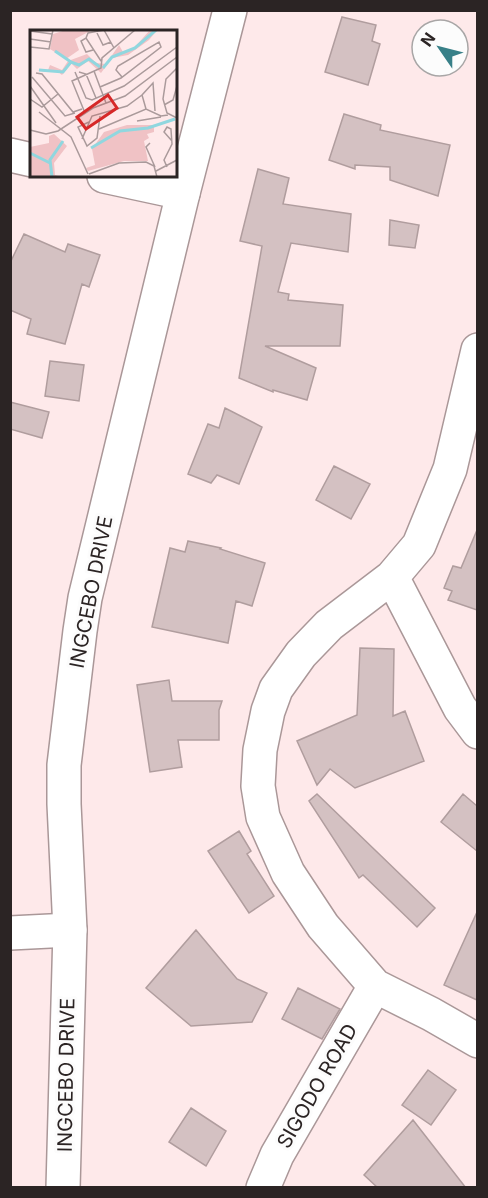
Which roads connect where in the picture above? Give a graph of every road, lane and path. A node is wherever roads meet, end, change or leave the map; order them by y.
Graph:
1 (230, 10) edge
2 (10, 155) edge
3 (30, 160) edge
4 (109, 177) edge
5 (183, 193) junction
6 (477, 350) edge
7 (392, 577) junction
8 (477, 732) edge
9 (70, 930) junction
10 (10, 933) edge
11 (375, 986) junction
12 (477, 1041) edge
13 (63, 1188) edge
14 (263, 1188) edge

1 - 5 street, INGCEBO DRIVE
2 - 3 street
4 - 5 street
5 - 9 street, INGCEBO DRIVE
6 - 7 street
7 - 8 street
7 - 11 street
9 - 10 street
9 - 13 street, INGCEBO DRIVE
11 - 12 street
11 - 14 street, SIGODO ROAD

